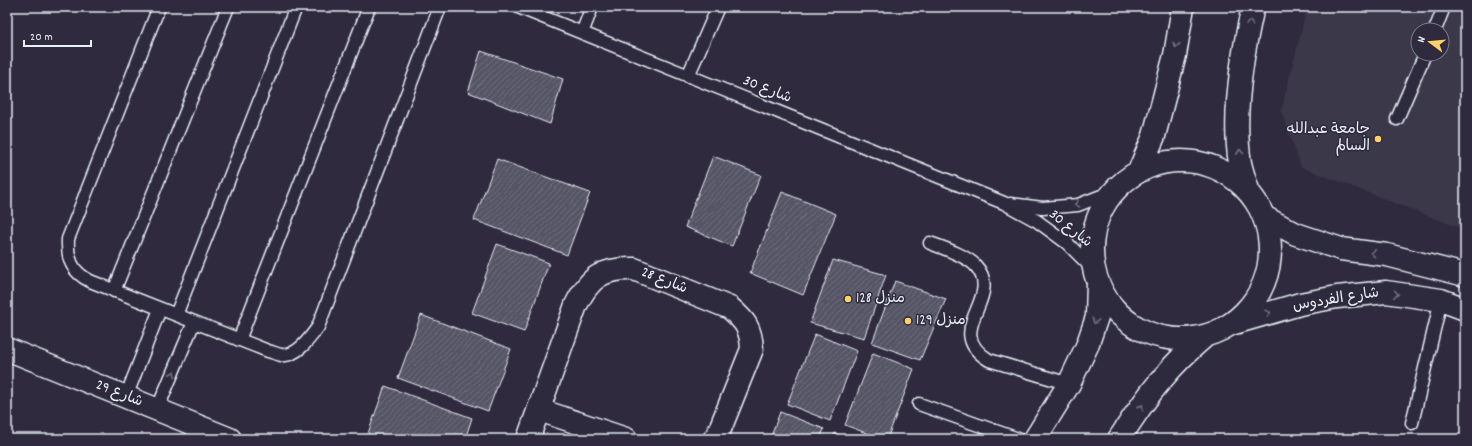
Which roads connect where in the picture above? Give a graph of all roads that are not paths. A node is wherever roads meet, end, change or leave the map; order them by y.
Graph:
1 (159, 7) edge
2 (228, 7) edge
3 (296, 7) edge
4 (369, 7) edge
5 (440, 7) edge
6 (518, 7) edge
7 (592, 7) edge
8 (718, 7) edge
9 (1183, 7) edge
10 (1253, 7) edge
11 (1444, 7) edge
12 (1437, 22) edge
13 (582, 33) junction
14 (1421, 62) edge
15 (688, 76) junction
16 (1397, 119) dead end
17 (1139, 171) junction
18 (1248, 190) junction
19 (1114, 191) junction
20 (1004, 203) junction
21 (1264, 216) junction
22 (930, 243) dead end
23 (1465, 275) edge
24 (1096, 276) junction
25 (114, 291) junction
26 (1440, 300) junction
27 (160, 309) junction
28 (1465, 309) edge
29 (176, 315) junction
30 (194, 322) junction
31 (1231, 324) junction
32 (1205, 336) junction
33 (239, 340) junction
34 (7, 349) edge
35 (1069, 384) junction
36 (126, 397) junction
37 (919, 404) dead end
38 (158, 410) junction
39 (539, 410) junction
40 (1412, 423) dead end
41 (230, 439) edge
42 (528, 439) edge
43 (626, 439) edge
44 (714, 439) edge
45 (1018, 439) edge
46 (1035, 439) edge
47 (1119, 439) edge

1 - 25 lane
2 - 25 lane
3 - 29 lane
4 - 33 lane
5 - 33 lane
6 - 13 lane, شارع 30
7 - 13 lane
8 - 15 lane
9 -> 17 street
18 -> 10 street
11 - 12 lane
13 - 15 lane, شارع 30
14 - 16 lane
15 - 20 lane, شارع 30
17 - 18 street
17 - 19 street
18 - 21 street
19 -> 20 lane, شارع 30
19 - 24 street
20 - 24 lane, شارع 30
23 -> 21 street
21 - 31 street
22 - 35 lane
24 - 32 street
24 -> 35 street
25 - 27 lane
26 - 28 street, شارع الفردوس
31 -> 26 street, شارع الفردوس
26 - 40 lane
27 - 29 lane
27 - 36 lane
29 - 30 lane
30 - 33 lane
38 -> 30 lane
31 - 32 street
47 -> 32 street
34 - 36 street, شارع 29
35 - 46 street
36 - 38 street, شارع 29
37 - 45 lane
38 - 41 street, شارع 29
39 - 42 street, شارع 28
39 - 43 street
39 - 44 street, شارع 28

